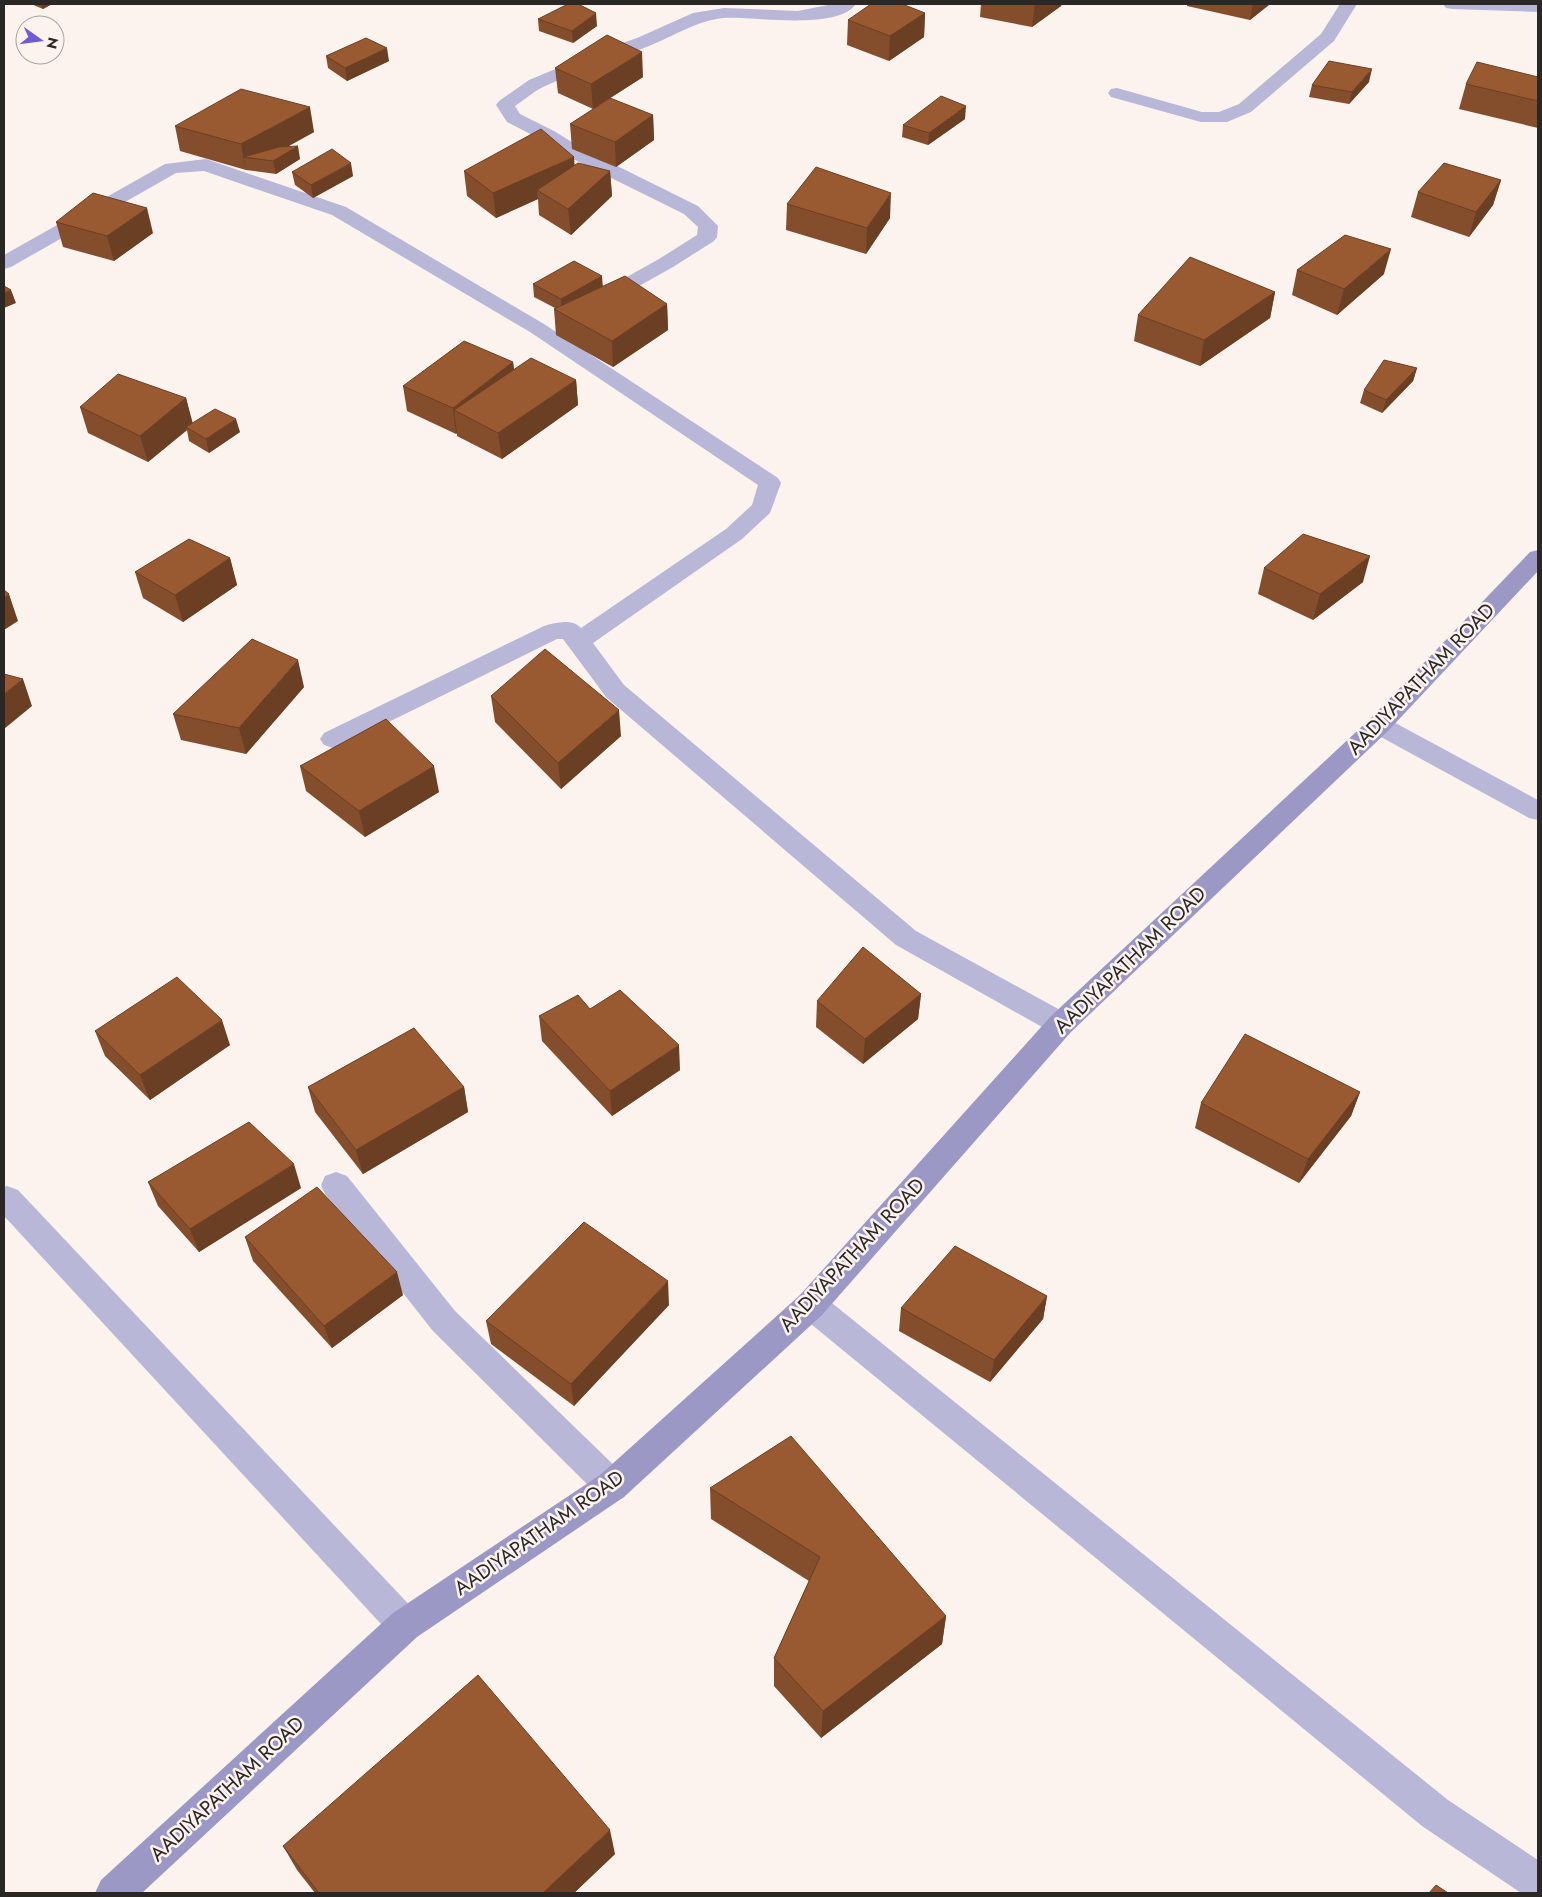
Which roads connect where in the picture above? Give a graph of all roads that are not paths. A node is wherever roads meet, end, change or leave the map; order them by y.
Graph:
1 (847, 4) edge
2 (1348, 4) edge
3 (1452, 4) edge
4 (1538, 7) edge
5 (1118, 93) dead end
6 (4, 263) edge
7 (582, 308) edge
8 (1538, 557) edge
9 (579, 641) junction
10 (1379, 725) junction
11 (333, 739) dead end
12 (1538, 811) edge
13 (1060, 1024) junction
14 (336, 1185) dead end
15 (7, 1199) dead end
16 (811, 1305) junction
17 (612, 1486) junction
18 (405, 1625) junction
19 (1538, 1882) edge
20 (114, 1893) edge

1 - 7 street
2 - 5 street
3 - 4 street
6 - 9 street
8 - 10 street, AADIYAPATHAM ROAD
9 - 11 street
9 - 13 street
10 - 12 street
10 - 13 street, AADIYAPATHAM ROAD
13 - 16 street, AADIYAPATHAM ROAD
14 - 17 street
15 - 18 street
16 - 17 street, AADIYAPATHAM ROAD
16 - 19 street
17 - 18 street, AADIYAPATHAM ROAD
18 - 20 street, AADIYAPATHAM ROAD

